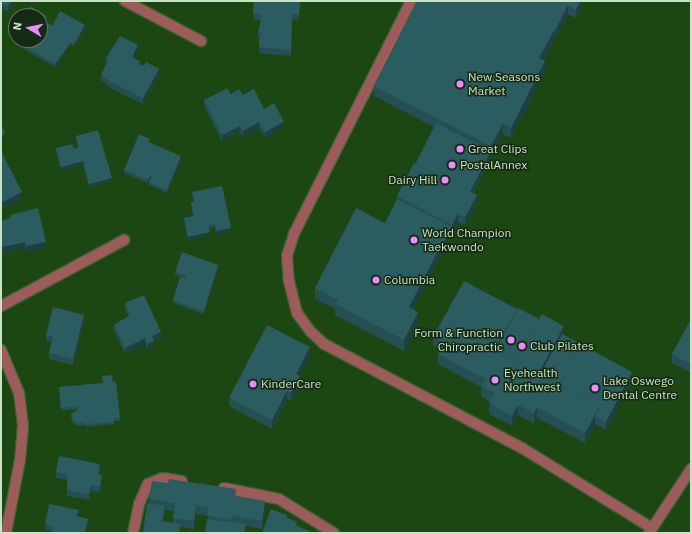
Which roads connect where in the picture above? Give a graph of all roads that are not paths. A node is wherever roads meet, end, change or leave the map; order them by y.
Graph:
1 (125, 1) edge
2 (411, 1) edge
3 (201, 41) dead end
4 (124, 240) dead end
5 (1, 306) edge
6 (1, 350) edge
7 (691, 469) edge
8 (193, 483) edge
9 (216, 487) edge
10 (651, 531) edge
11 (6, 533) edge
12 (133, 533) edge
13 (334, 533) edge

1 - 3 street
2 - 10 street
4 - 5 street
6 - 11 street
7 - 10 street
8 - 12 street
9 - 13 street

